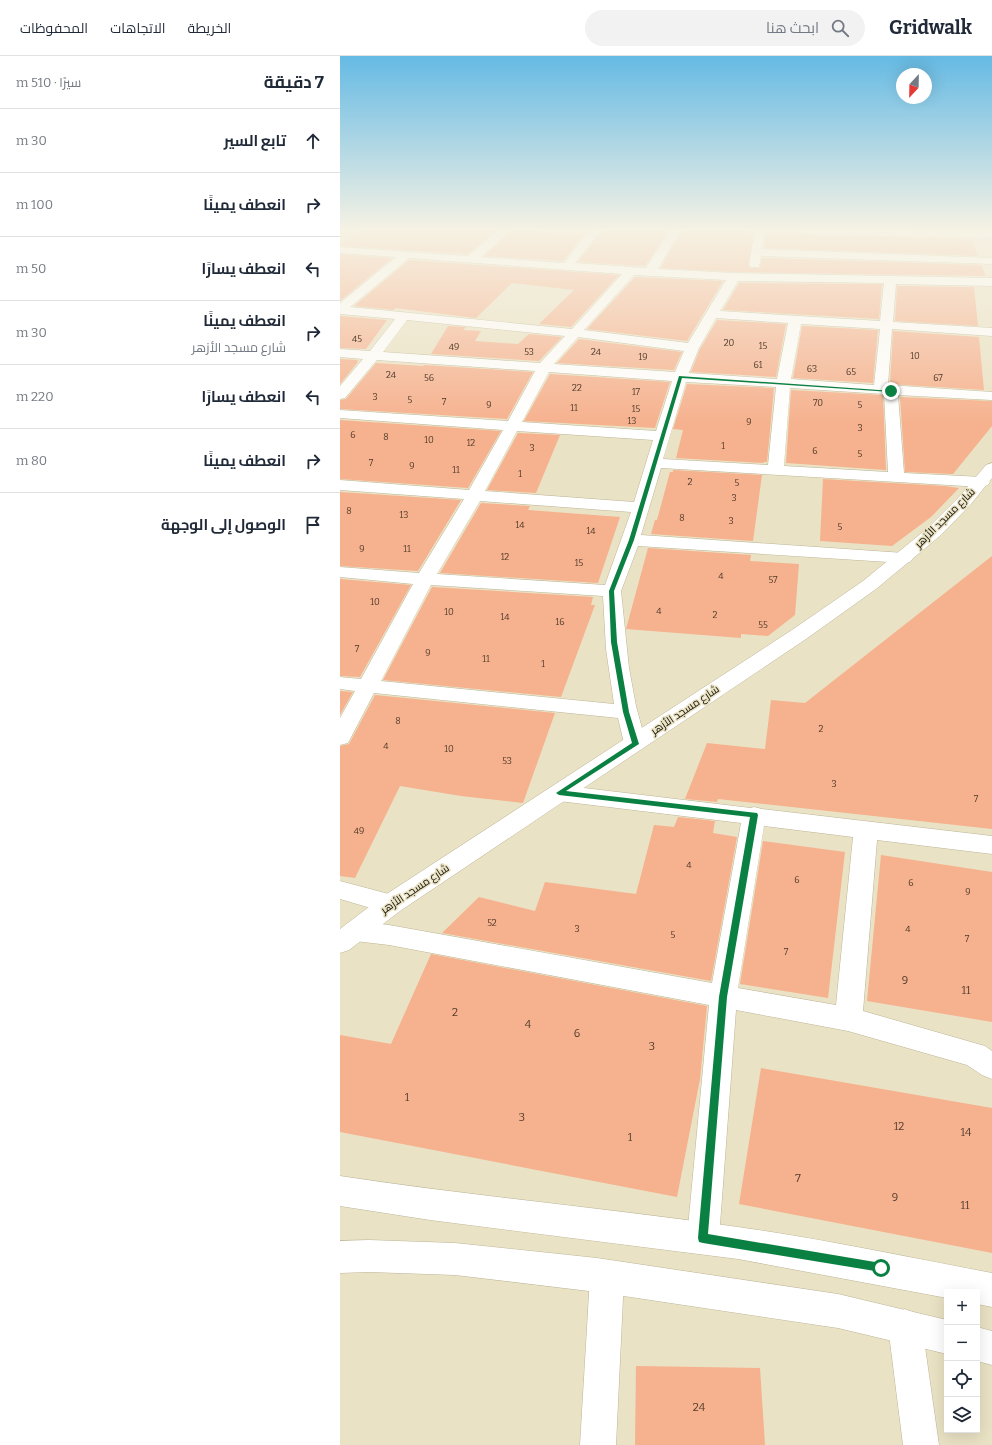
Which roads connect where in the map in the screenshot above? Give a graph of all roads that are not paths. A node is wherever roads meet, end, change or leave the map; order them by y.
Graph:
1 (357, 296) edge
2 (609, 296) edge
3 (723, 296) edge
4 (889, 296) edge
5 (340, 310) edge
6 (712, 314) junction
7 (403, 317) junction
8 (794, 319) junction
9 (886, 325) junction
10 (992, 332) edge
11 (575, 333) junction
12 (692, 348) junction
13 (340, 353) edge
14 (373, 356) junction
15 (545, 366) junction
16 (680, 377) junction
17 (783, 383) junction
18 (886, 390) junction
19 (340, 395) edge
20 (992, 396) edge
21 (340, 414) edge
22 (512, 425) junction
23 (663, 436) junction
24 (654, 463) junction
25 (776, 469) junction
26 (987, 475) edge
27 (896, 476) junction
28 (340, 485) edge
29 (474, 496) junction
30 (641, 508) junction
31 (632, 540) junction
32 (904, 558) junction
33 (340, 572) edge
34 (425, 579) junction
35 (612, 591) junction
36 (340, 684) edge
37 (369, 686) junction
38 (626, 712) junction
39 (340, 738) edge
40 (635, 744) junction
41 (559, 793) junction
42 (754, 815) junction
43 (866, 828) junction
44 (992, 845) edge
45 (340, 890) edge
46 (391, 904) junction
47 (348, 937) edge
48 (723, 997) junction
49 (848, 1019) junction
50 (992, 1066) edge
51 (340, 1178) edge
52 (352, 1193) edge
53 (703, 1238) junction
54 (340, 1257) edge
55 (607, 1277) junction
56 (992, 1290) edge
57 (905, 1326) junction
58 (944, 1336) edge
59 (980, 1345) edge
60 (992, 1348) edge
61 (598, 1445) edge
62 (921, 1445) edge

1 - 5 street
2 - 11 street
3 - 6 street
4 - 9 street
5 - 7 street
6 - 8 street
6 - 12 street
7 - 11 street
7 - 14 street
8 - 9 street
8 - 17 street
9 - 10 street
9 - 18 street
11 - 12 street
11 - 15 street
12 - 16 street
13 - 14 street
14 - 15 street
14 - 19 street
15 - 16 street
15 - 22 street
16 - 17 street
16 - 23 street
17 - 18 street
17 - 25 street
18 - 20 street
18 - 27 street
21 - 22 street
22 - 23 street
22 - 29 street
23 - 24 street
24 - 25 street
24 - 30 street
25 - 27 street
26 - 27 street
26 - 32 street, شارع مسجد الأزهر
28 - 29 street
29 - 30 street
29 - 34 street
30 - 31 street
31 - 32 street
31 - 35 street
32 - 40 street, شارع مسجد الأزهر
33 - 34 street
34 - 35 street
34 - 37 street
35 - 38 street
36 - 37 street
37 - 38 street
37 - 39 street
38 - 40 street
40 - 41 street, شارع مسجد الأزهر
41 - 42 street
41 - 46 street, شارع مسجد الأزهر
42 - 43 street
42 - 48 street
43 - 44 street
43 - 49 street
45 - 46 street
46 - 47 street, شارع مسجد الأزهر
47 - 48 street
48 - 49 street
48 - 53 street
49 - 50 street
51 - 52 street
52 - 53 street
53 - 56 street
54 - 55 street
55 - 57 street
55 - 61 street
57 - 58 street
57 - 62 street
59 - 60 street

